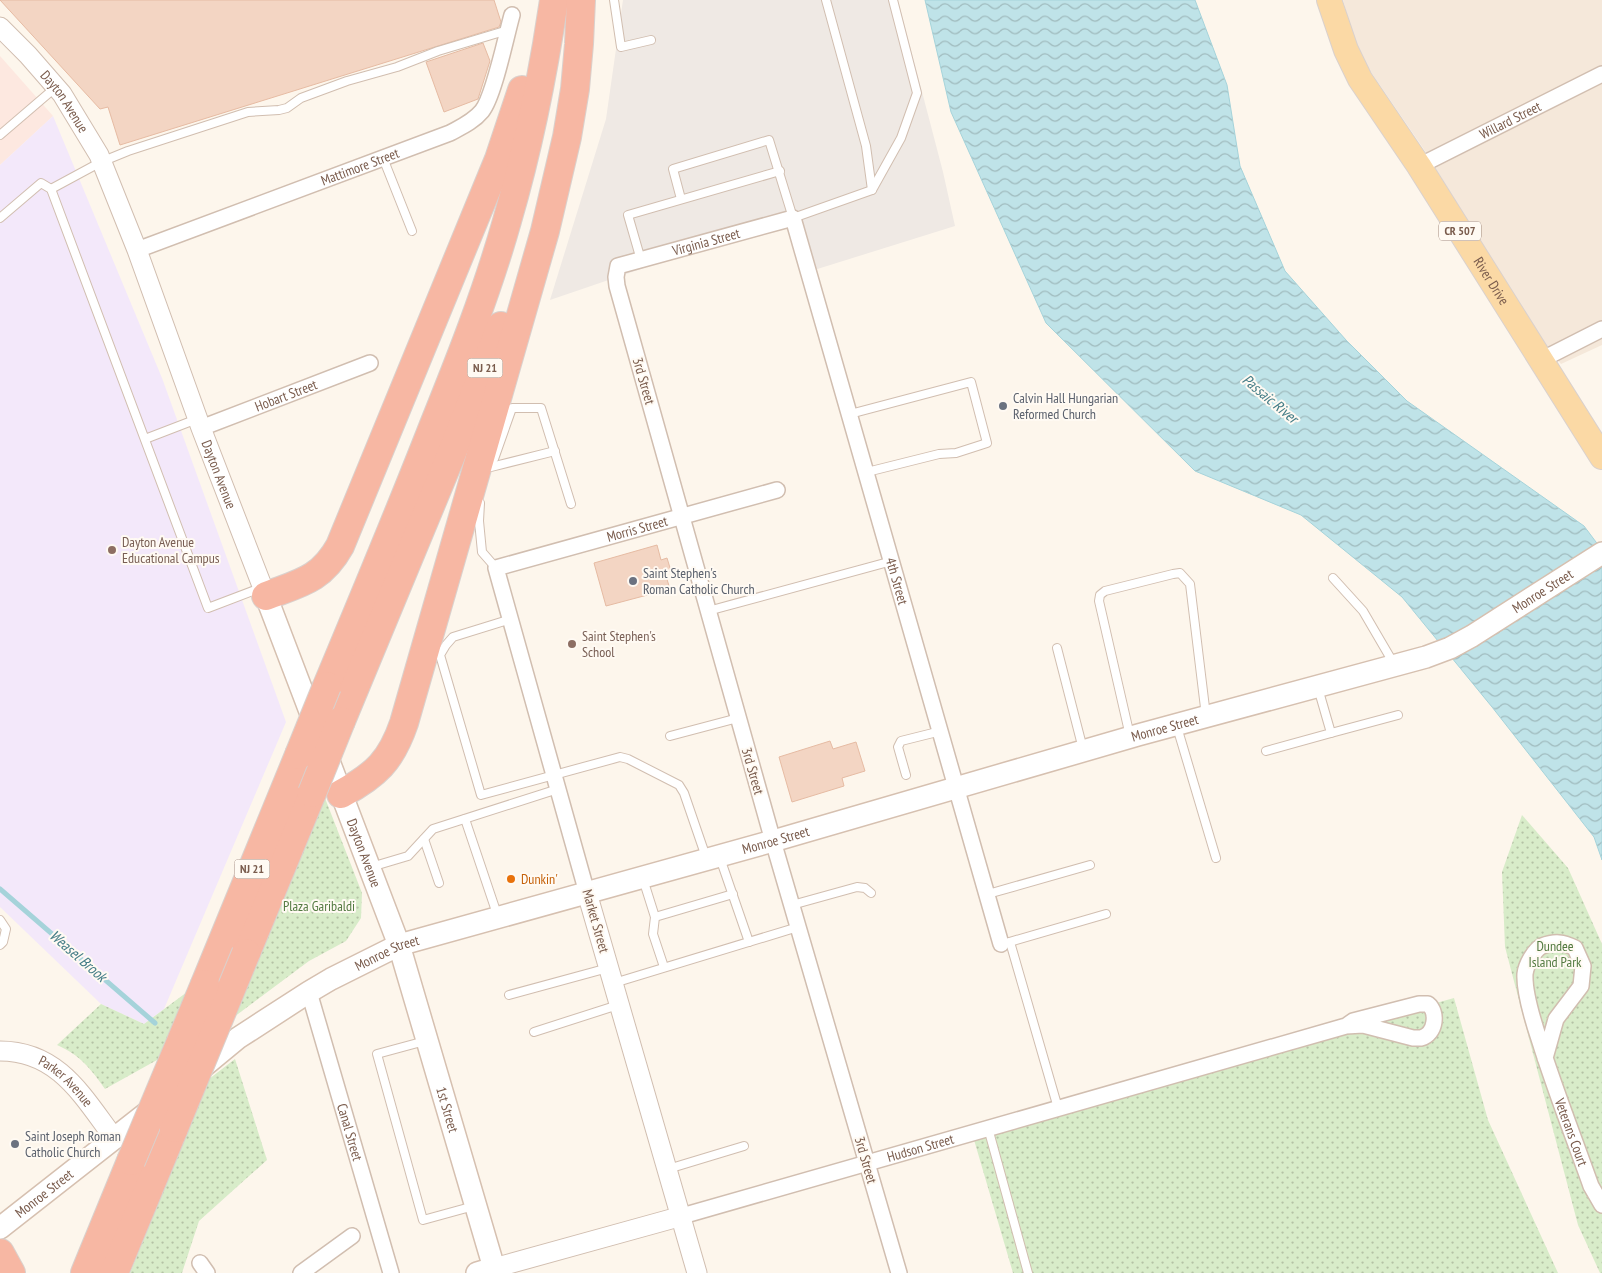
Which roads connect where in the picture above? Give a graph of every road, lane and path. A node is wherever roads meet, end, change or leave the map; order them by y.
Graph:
1 (540, 0) edge
2 (554, 0) edge
3 (581, 0) edge
4 (614, 0) edge
5 (826, 0) edge
6 (893, 0) edge
7 (1329, 0) edge
8 (510, 22) joint
9 (0, 27) edge
10 (651, 40) dead end
11 (1602, 74) edge
12 (56, 87) junction
13 (0, 135) edge
14 (383, 158) junction
15 (101, 162) junction
16 (1419, 166) junction
17 (780, 171) junction
18 (51, 189) junction
19 (872, 190) junction
20 (681, 199) junction
21 (0, 218) edge
22 (793, 218) junction
23 (412, 231) dead end
24 (137, 250) junction
25 (641, 260) junction
26 (618, 266) joint
27 (1602, 329) edge
28 (1541, 360) junction
29 (370, 363) dead end
30 (850, 414) junction
31 (199, 423) junction
32 (145, 439) junction
33 (556, 451) junction
34 (1602, 456) edge
35 (867, 472) junction
36 (777, 490) dead end
37 (482, 495) dead end
38 (571, 504) dead end
39 (682, 517) junction
40 (1602, 552) edge
41 (892, 561) junction
42 (496, 568) junction
43 (1333, 578) dead end
44 (264, 592) junction
45 (708, 611) junction
46 (510, 619) junction
47 (1057, 648) dead end
48 (1395, 666) junction
49 (1318, 686) junction
50 (1398, 715) dead end
51 (1206, 717) junction
52 (738, 718) junction
53 (1176, 725) junction
54 (941, 731) junction
55 (1330, 733) junction
56 (670, 736) dead end
57 (1130, 738) junction
58 (1084, 751) junction
59 (1266, 751) dead end
60 (906, 775) dead end
61 (556, 783) junction
62 (958, 788) junction
63 (341, 794) junction
64 (465, 819) junction
65 (424, 839) junction
66 (773, 841) junction
67 (713, 857) junction
68 (1216, 858) dead end
69 (1090, 865) dead end
70 (369, 868) junction
71 (642, 878) junction
72 (439, 882) dead end
73 (587, 893) junction
74 (871, 893) dead end
75 (732, 894) junction
76 (988, 894) junction
77 (792, 905) junction
78 (1106, 914) dead end
79 (654, 917) junction
80 (499, 918) junction
81 (0, 920) edge
82 (798, 928) junction
83 (749, 942) junction
84 (1006, 943) junction
85 (0, 945) edge
86 (399, 945) junction
87 (664, 968) junction
88 (611, 975) junction
89 (309, 992) junction
90 (509, 996) dead end
91 (620, 1004) junction
92 (1346, 1026) junction
93 (534, 1032) dead end
94 (427, 1040) junction
95 (0, 1051) edge
96 (1545, 1058) junction
97 (1058, 1108) junction
98 (988, 1128) junction
99 (115, 1139) junction
100 (744, 1146) dead end
101 (867, 1163) junction
102 (668, 1169) junction
103 (1602, 1205) edge
104 (476, 1206) junction
105 (682, 1216) junction
106 (0, 1228) edge
107 (352, 1236) dead end
108 (0, 1253) edge
109 (489, 1271) edge
110 (11, 1273) edge
111 (85, 1273) edge
112 (114, 1273) edge
113 (301, 1273) edge
114 (391, 1273) edge
115 (697, 1273) edge
116 (899, 1273) edge
117 (1028, 1273) edge

1 - 44 highway
2 - 111 highway, NJ 21, bridge
3 - 63 highway
3 - 112 highway, NJ 21, bridge
4 - 10 lane
5 - 19 lane
6 - 19 lane
7 - 16 main road, River Drive / CR 507
8 - 14 street, Mattimore Street
8 - 15 lane
9 - 12 street, Dayton Avenue
11 - 16 street, Willard Street
12 - 13 lane
12 - 15 street, Dayton Avenue
14 - 23 lane
14 - 24 street, Mattimore Street
15 - 18 lane
15 - 24 street, Dayton Avenue
16 - 28 main road, River Drive / CR 507
17 - 20 lane
17 - 20 lane
17 - 22 lane
18 - 21 lane
18 - 32 lane
19 - 22 lane
20 - 25 lane
22 - 25 street, Virginia Street
22 - 30 street, 4th Street
24 - 31 street, Dayton Avenue
25 - 26 street, Virginia Street
26 - 39 street, 3rd Street
27 - 28 street
28 - 34 main road, River Drive / CR 507
29 - 31 street, Hobart Street
30 - 35 street, 4th Street
30 - 35 lane
31 - 32 lane
31 - 44 street, Dayton Avenue
32 - 44 lane
33 - 33 lane
33 - 38 lane
35 - 41 street, 4th Street
36 - 39 street, Morris Street
37 - 42 lane
39 - 42 street, Morris Street
39 - 45 street, 3rd Street
40 - 48 main road, Monroe Street
41 - 45 lane
41 - 54 street, 4th Street
42 - 46 street, Market Street
43 - 48 lane
44 - 63 main road, Dayton Avenue
45 - 52 street, 3rd Street
46 - 61 street, Market Street
46 - 61 lane
47 - 58 lane
48 - 49 main road, Monroe Street
49 - 51 main road, Monroe Street
49 - 55 lane
50 - 55 lane
51 - 53 main road, Monroe Street
51 - 57 lane
52 - 56 lane
52 - 66 street, 3rd Street
53 - 57 main road, Monroe Street
53 - 68 lane
54 - 60 lane
54 - 62 street, 4th Street
55 - 59 lane
57 - 58 main road, Monroe Street
58 - 62 main road, Monroe Street
61 - 64 lane
61 - 67 lane
61 - 73 street, Market Street
62 - 66 main road, Monroe Street
62 - 76 street, 4th Street
63 - 70 main road, Dayton Avenue
64 - 65 lane
64 - 80 lane
65 - 70 lane
65 - 72 lane
66 - 67 main road, Monroe Street
66 - 77 street, 3rd Street
67 - 71 main road, Monroe Street
67 - 75 lane
69 - 76 lane
70 - 86 main road, Dayton Avenue
71 - 73 main road, Monroe Street
71 - 79 lane
73 - 80 main road, Monroe Street
73 - 88 street, Market Street
74 - 77 lane
75 - 79 lane
75 - 83 lane
76 - 84 street, 4th Street
77 - 82 street, 3rd Street
78 - 84 lane
79 - 87 lane
80 - 86 main road, Monroe Street
81 - 85 lane
82 - 83 lane
82 - 101 street, 3rd Street
83 - 87 lane
84 - 97 lane
86 - 89 main road, Monroe Street
86 - 94 main road, 1st Street
87 - 88 lane
88 - 90 lane
88 - 91 street, Market Street
89 - 99 main road, Monroe Street
89 - 114 street, Canal Street
91 - 93 lane
91 - 102 street, Market Street
92 - 92 street
92 - 97 street, Hudson Street
94 - 104 main road, 1st Street
94 - 104 lane
95 - 99 street, Parker Avenue
96 - 96 street, Veterans Court
96 - 103 street, Veterans Court
97 - 98 street, Hudson Street
98 - 101 street, Hudson Street
98 - 117 lane
99 - 106 main road, Monroe Street
100 - 102 lane
101 - 105 street, Hudson Street
101 - 116 street, 3rd Street
102 - 105 street, Market Street
104 - 109 main road, 1st Street
105 - 109 street, Hudson Street
105 - 115 street, Market Street
107 - 113 street
108 - 110 highway

